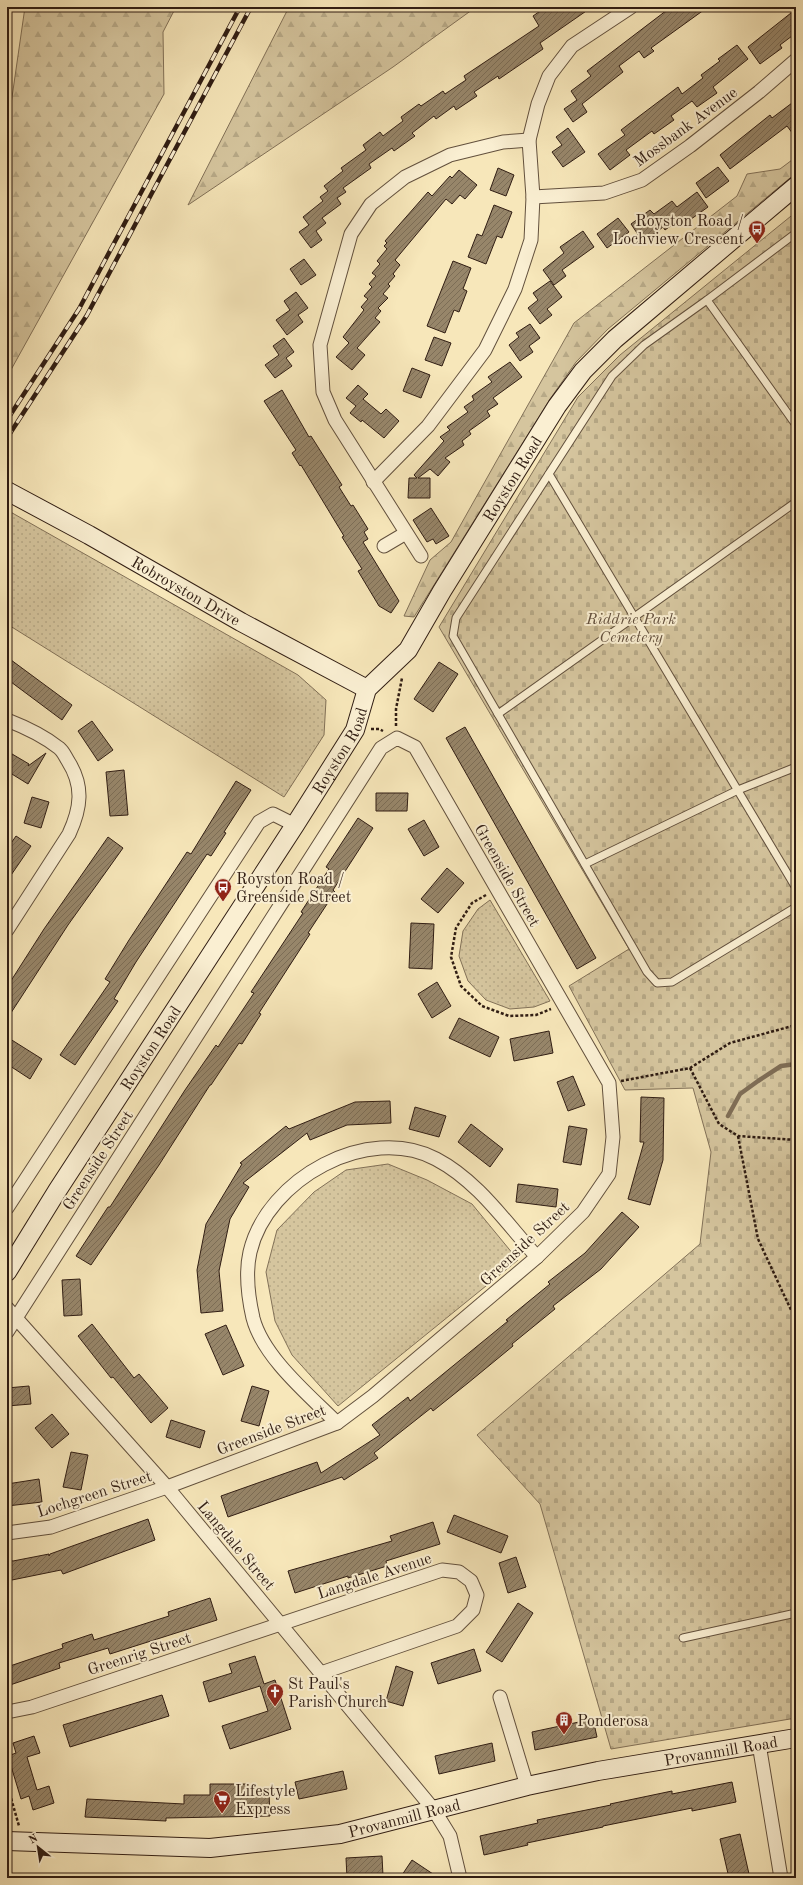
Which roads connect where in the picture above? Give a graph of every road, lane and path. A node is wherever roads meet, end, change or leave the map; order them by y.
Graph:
1 (631, 7) edge
2 (796, 60) edge
3 (529, 140) junction
4 (796, 186) edge
5 (533, 197) junction
6 (796, 233) edge
7 (707, 300) junction
8 (796, 425) edge
9 (549, 474) junction
10 (372, 482) junction
11 (7, 491) edge
12 (796, 502) edge
13 (406, 533) junction
14 (384, 546) dead end
15 (421, 556) dead end
16 (635, 618) junction
17 (408, 650) junction
18 (367, 689) junction
19 (498, 714) junction
20 (7, 720) edge
21 (354, 730) junction
22 (397, 738) junction
23 (796, 767) edge
24 (738, 790) junction
25 (295, 826) junction
26 (585, 864) junction
27 (497, 888) junction
28 (796, 888) edge
29 (796, 907) edge
30 (7, 930) edge
31 (563, 1005) junction
32 (796, 1025) edge
33 (690, 1068) junction
34 (608, 1083) junction
35 (738, 1136) junction
36 (796, 1140) edge
37 (7, 1208) edge
38 (537, 1257) junction
39 (7, 1272) edge
40 (7, 1308) edge
41 (796, 1314) edge
42 (16, 1319) junction
43 (7, 1332) edge
44 (336, 1423) junction
45 (167, 1487) junction
46 (7, 1533) edge
47 (796, 1613) edge
48 (281, 1624) junction
49 (682, 1638) dead end
50 (321, 1673) junction
51 (500, 1697) dead end
52 (7, 1712) edge
53 (796, 1738) edge
54 (759, 1744) junction
55 (7, 1784) edge
56 (527, 1786) junction
57 (434, 1810) junction
58 (15, 1841) edge
59 (460, 1878) edge
60 (781, 1878) edge

1 - 3 street
2 - 5 street, Mossbank Avenue
3 - 5 street
3 - 10 street
4 - 17 main road, Royston Road
5 - 10 street
6 - 7 lane
7 - 8 lane
7 - 9 lane
9 - 16 lane
9 - 19 lane
10 - 13 street
11 - 18 main road, Robroyston Drive
12 - 16 lane
13 - 14 street
13 - 15 street
16 - 19 lane
16 - 24 lane
17 - 18 main road, Royston Road
17 - 22 path
18 - 21 main road, Royston Road
19 - 26 lane
20 - 30 street
21 - 22 path
21 - 25 main road, Royston Road
22 - 27 street, Greenside Street
22 - 42 street, Greenside Street
23 - 24 lane
24 - 26 lane
24 - 28 lane
25 - 37 street, Royston Road
25 - 39 main road, Royston Road
26 - 29 lane
27 - 31 street, Greenside Street
27 - 31 path
31 - 34 street, Greenside Street
32 - 33 path
33 - 34 path
33 - 35 path
34 - 38 street, Greenside Street
35 - 36 path
35 - 41 path
38 - 44 street, Greenside Street
38 - 44 street
40 - 42 street, Langdale Street
42 - 43 street
42 - 45 street, Langdale Street
44 - 45 street, Greenside Street
45 - 46 street, Lochgreen Street
45 - 48 street, Langdale Street
47 - 49 lane
48 - 50 street, Langdale Street
48 - 50 street, Langdale Avenue
48 - 52 street, Greenrig Street
50 - 57 street, Langdale Street
51 - 56 street
53 - 54 main road, Provanmill Road
54 - 56 main road, Provanmill Road
54 - 60 street
55 - 58 path
56 - 57 main road, Provanmill Road
57 - 58 main road, Provanmill Road
57 - 59 street, Langdale Street

